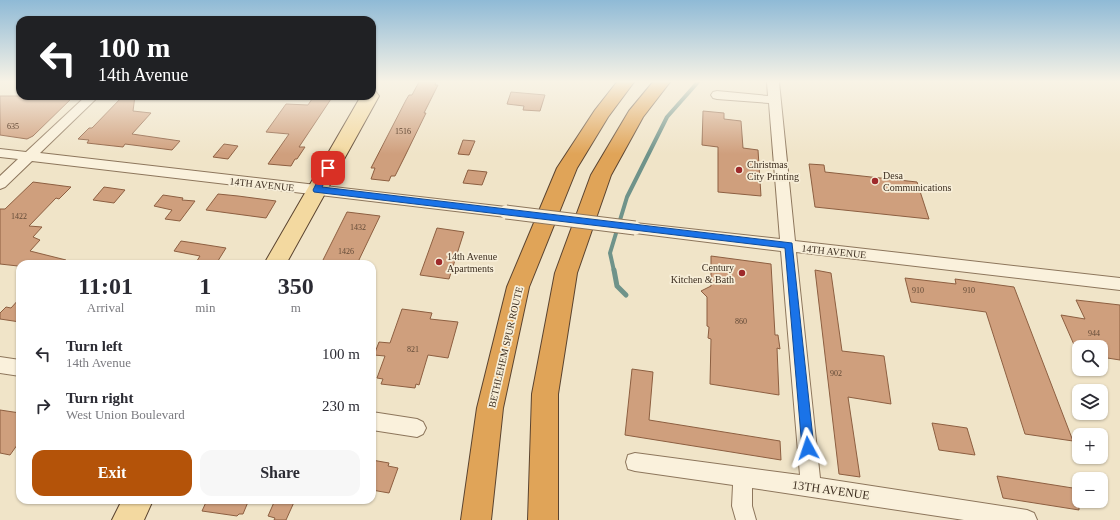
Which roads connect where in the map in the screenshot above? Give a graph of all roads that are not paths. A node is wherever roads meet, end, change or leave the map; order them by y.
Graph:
1 (82, 106) edge
2 (364, 106) edge
3 (607, 106) edge
4 (642, 106) edge
5 (776, 106) edge
6 (0, 153) edge
7 (29, 157) junction
8 (0, 184) edge
9 (317, 190) junction
10 (789, 246) junction
11 (277, 260) edge
12 (1120, 284) edge
13 (0, 365) edge
14 (16, 367) edge
15 (376, 422) edge
16 (417, 428) dead end
17 (635, 462) dead end
18 (743, 478) junction
19 (811, 486) junction
20 (137, 504) edge
21 (128, 520) edge
22 (476, 520) edge
23 (543, 520) edge
24 (746, 520) edge
25 (1027, 520) edge

1 - 7 street
2 - 9 main road
3 - 22 highway, BETHLEHEM SPUR ROUTE
4 - 23 highway
5 - 10 street
6 - 7 street, 14TH AVENUE
7 - 8 street
7 - 9 street, 14TH AVENUE
9 - 10 street, 14TH AVENUE, bridge
9 - 11 main road
10 - 12 street, 14TH AVENUE
10 - 19 street
13 - 14 street
15 - 16 street
17 - 18 street, 13TH AVENUE
18 - 19 street, 13TH AVENUE
18 - 24 street
19 - 25 street, 13TH AVENUE
20 - 21 main road

